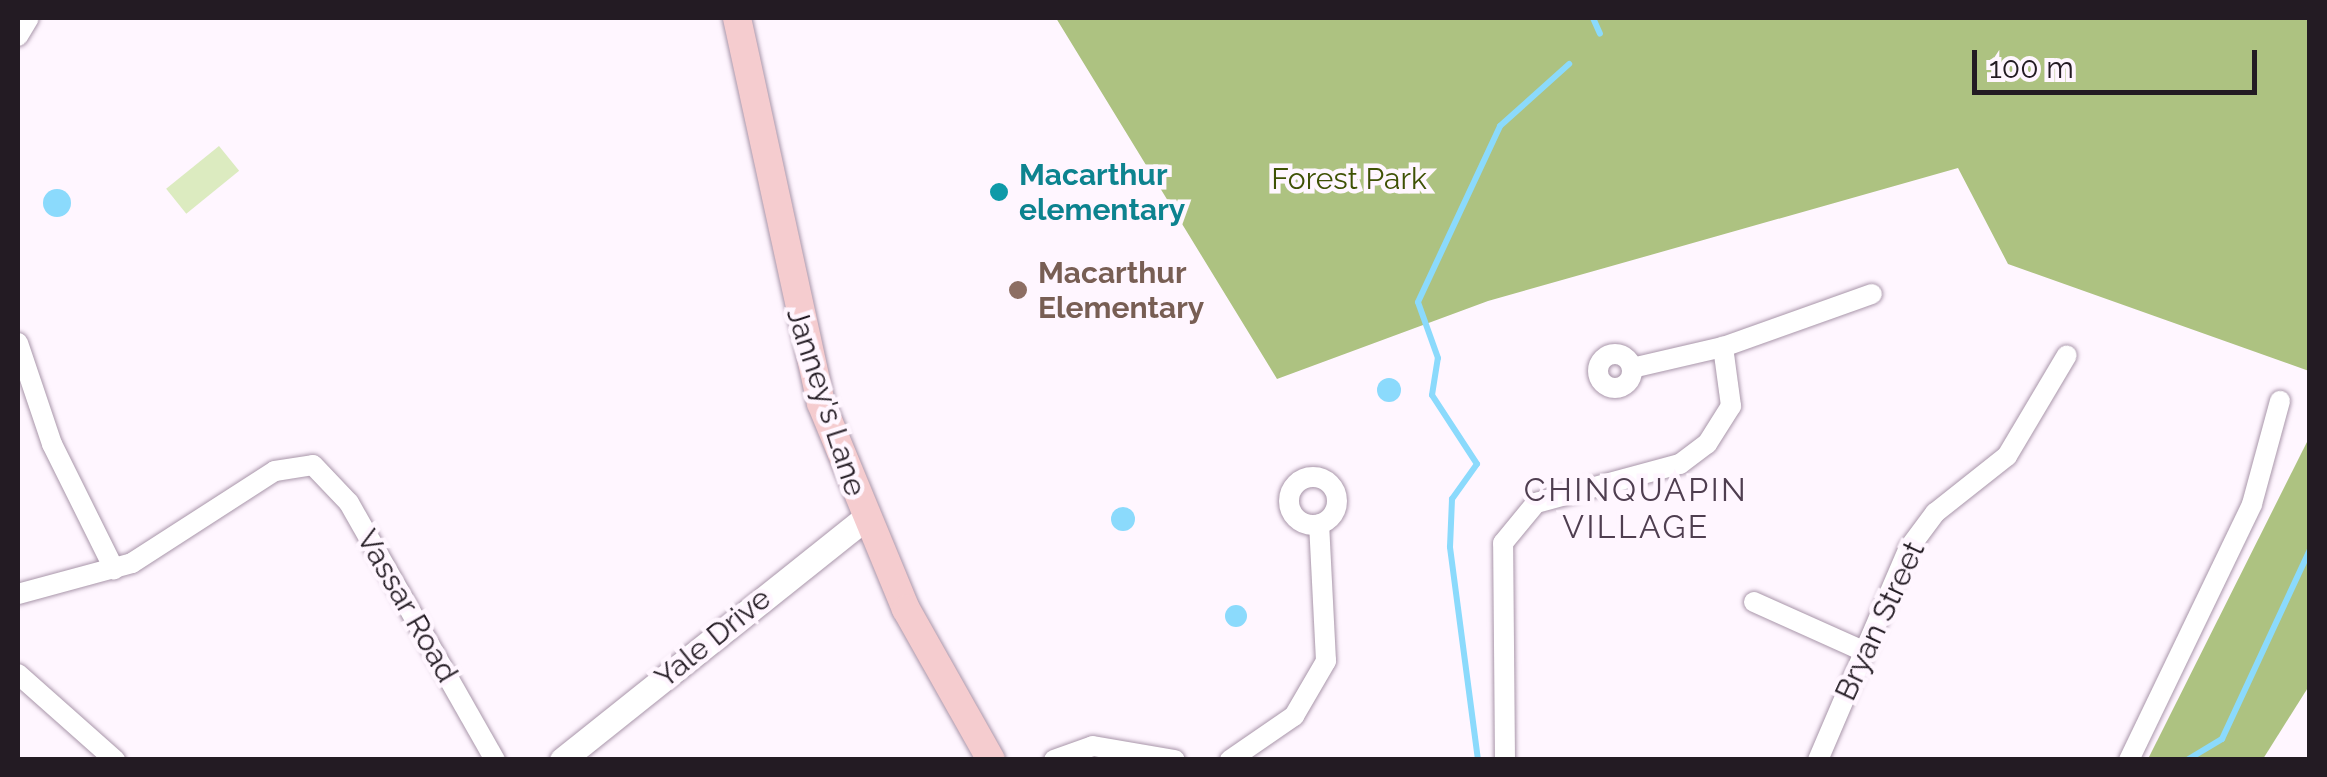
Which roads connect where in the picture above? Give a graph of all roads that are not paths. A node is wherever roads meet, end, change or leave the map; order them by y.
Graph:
1 (29, 18) edge
2 (737, 18) edge
3 (18, 36) edge
4 (1872, 294) dead end
5 (18, 343) edge
6 (1723, 347) junction
7 (2068, 355) dead end
8 (1632, 368) dead end
9 (2280, 400) dead end
10 (865, 518) junction
11 (1319, 524) dead end
12 (114, 569) junction
13 (18, 594) edge
14 (1754, 602) dead end
15 (1863, 651) junction
16 (18, 674) edge
17 (115, 760) edge
18 (494, 760) edge
19 (562, 760) edge
20 (990, 760) edge
21 (1054, 760) edge
22 (1175, 760) edge
23 (1230, 760) edge
24 (1505, 760) edge
25 (1818, 760) edge
26 (2129, 760) edge

1 - 3 street
2 - 10 main road, Janney's Lane
4 - 6 street
5 - 12 street
6 - 8 street
6 - 24 street
7 - 15 street, Bryan Street
9 - 26 street
10 - 19 street, Yale Drive
10 - 20 main road, Janney's Lane
11 - 23 street
12 - 13 street
12 - 18 street, Vassar Road
14 - 15 street
15 - 25 street, Bryan Street
16 - 17 street
21 - 22 street

